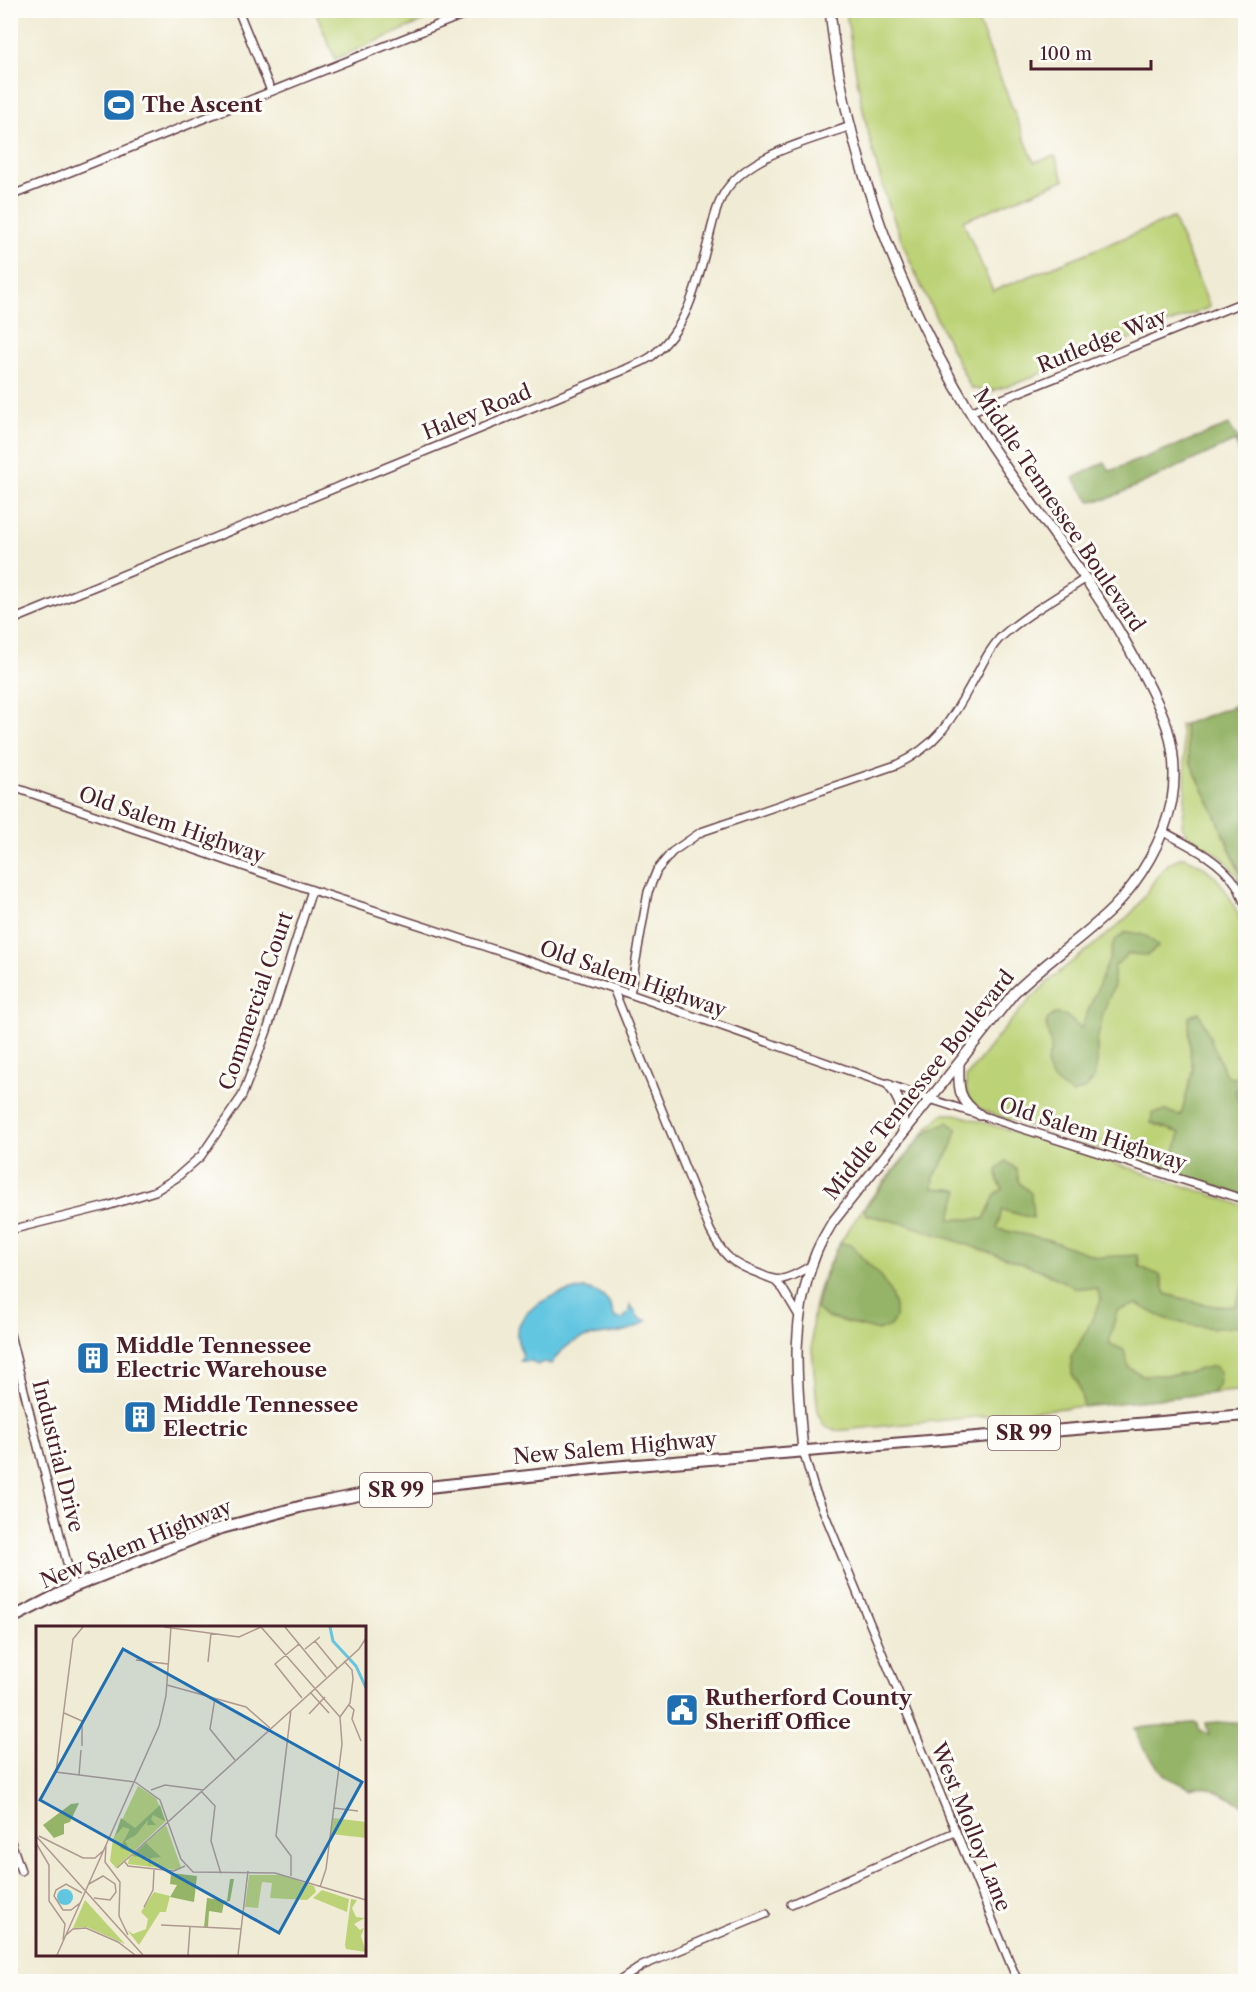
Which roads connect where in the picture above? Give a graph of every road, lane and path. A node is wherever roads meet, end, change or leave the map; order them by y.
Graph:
1 (238, 10) edge
2 (475, 10) edge
3 (830, 10) edge
4 (271, 91) junction
5 (851, 126) junction
6 (10, 196) edge
7 (1245, 301) edge
8 (970, 412) junction
9 (1086, 578) junction
10 (10, 621) edge
11 (10, 786) edge
12 (1162, 831) junction
13 (312, 890) junction
14 (1245, 906) edge
15 (613, 988) junction
16 (630, 994) junction
17 (959, 1063) junction
18 (888, 1084) junction
19 (930, 1099) junction
20 (980, 1115) junction
21 (903, 1133) junction
22 (1245, 1200) edge
23 (10, 1230) edge
24 (812, 1265) junction
25 (774, 1280) junction
26 (799, 1316) junction
27 (10, 1334) edge
28 (1245, 1415) edge
29 (803, 1451) junction
30 (73, 1587) junction
31 (10, 1619) edge
32 (955, 1832) junction
33 (10, 1839) edge
34 (21, 1871) dead end
35 (791, 1904) dead end
36 (766, 1914) dead end
37 (618, 1982) edge
38 (1018, 1982) edge

1 - 4 street
2 - 4 street
3 - 5 main road, Middle Tennessee Boulevard
4 - 6 street
5 - 8 main road, Middle Tennessee Boulevard
5 - 10 street, Haley Road
7 - 8 street, Rutledge Way
8 - 9 main road, Middle Tennessee Boulevard
9 - 12 main road, Middle Tennessee Boulevard
9 - 16 street
11 - 13 street, Old Salem Highway
12 - 14 street
12 - 17 main road, Middle Tennessee Boulevard
13 - 15 street, Old Salem Highway
13 - 23 street, Commercial Court
15 - 16 street, Old Salem Highway
15 - 25 street
16 - 18 street, Old Salem Highway
17 - 19 main road, Middle Tennessee Boulevard
17 - 20 main road
18 - 19 street, Old Salem Highway
18 - 21 main road
19 - 20 street, Old Salem Highway
19 - 21 main road, Middle Tennessee Boulevard
20 - 22 street, Old Salem Highway
21 - 24 main road, Middle Tennessee Boulevard
24 - 25 street
24 - 26 main road, Middle Tennessee Boulevard
25 - 26 street
26 - 29 main road, Middle Tennessee Boulevard
27 - 30 street, Industrial Drive
28 - 29 main road, New Salem Highway / SR 99
29 - 30 main road, New Salem Highway / SR 99
29 - 32 street, West Molloy Lane
30 - 31 main road, New Salem Highway / SR 99
32 - 35 street
32 - 38 street, West Molloy Lane
33 - 34 street
36 - 37 street

